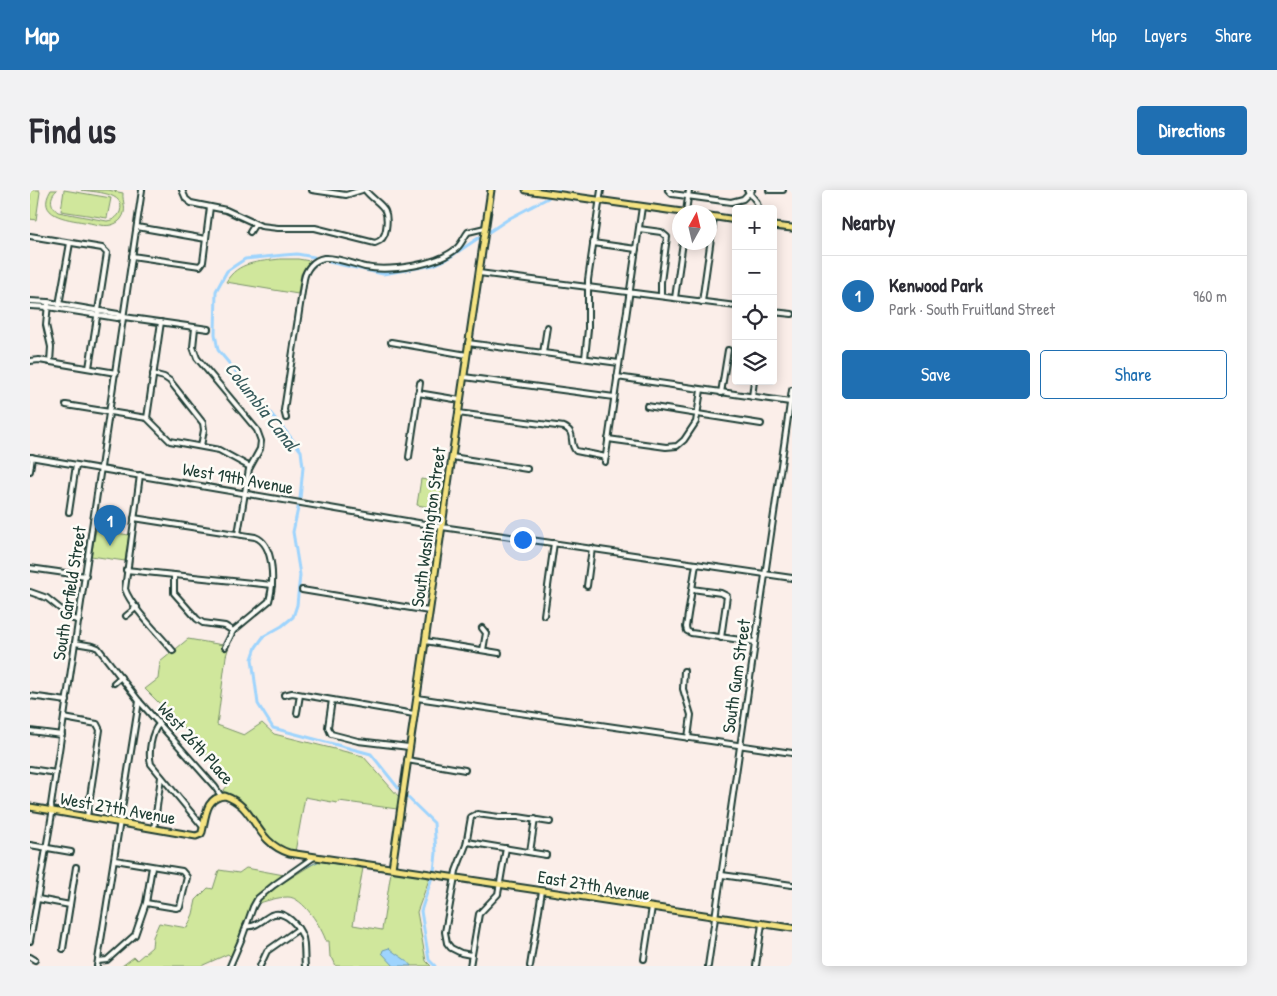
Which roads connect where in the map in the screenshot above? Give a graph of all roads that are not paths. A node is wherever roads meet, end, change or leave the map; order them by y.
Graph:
1 (142, 190) edge
2 (182, 190) edge
3 (312, 190) edge
4 (363, 190) edge
5 (491, 190) edge
6 (526, 190) edge
7 (601, 190) edge
8 (690, 190) edge
9 (769, 190) edge
10 (783, 190) edge
11 (540, 191) edge
12 (668, 191) edge
13 (750, 191) edge
14 (688, 196) junction
15 (600, 201) junction
16 (687, 205) edge
17 (758, 205) edge
18 (210, 207) junction
19 (642, 207) junction
20 (672, 211) edge
21 (717, 218) edge
22 (732, 220) edge
23 (254, 224) junction
24 (777, 226) edge
25 (137, 227) junction
26 (485, 228) junction
27 (639, 228) junction
28 (792, 228) edge
29 (250, 232) dead end
30 (31, 236) edge
31 (206, 239) junction
32 (70, 243) junction
33 (593, 243) junction
34 (30, 244) edge
35 (636, 249) junction
36 (683, 250) edge
37 (708, 250) edge
38 (132, 256) junction
39 (479, 273) junction
40 (587, 286) junction
41 (630, 292) junction
42 (661, 296) junction
43 (675, 298) junction
44 (30, 301) edge
45 (702, 302) junction
46 (48, 304) junction
47 (30, 306) edge
48 (59, 306) junction
49 (732, 306) edge
50 (777, 312) edge
51 (98, 313) junction
52 (792, 314) edge
53 (124, 317) junction
54 (161, 322) junction
55 (547, 327) dead end
56 (195, 328) junction
57 (208, 330) dead end
58 (391, 342) dead end
59 (468, 343) junction
60 (728, 350) dead end
61 (543, 353) junction
62 (467, 355) junction
63 (584, 358) junction
64 (30, 361) edge
65 (50, 362) junction
66 (619, 363) junction
67 (89, 368) junction
68 (116, 373) junction
69 (153, 374) junction
70 (464, 376) junction
71 (617, 377) junction
72 (420, 383) dead end
73 (754, 385) edge
74 (702, 390) junction
75 (792, 390) edge
76 (418, 393) junction
77 (721, 393) junction
78 (614, 397) junction
79 (752, 397) junction
80 (460, 400) junction
81 (791, 402) edge
82 (66, 405) dead end
83 (647, 406) dead end
84 (110, 412) junction
85 (458, 413) junction
86 (698, 415) junction
87 (147, 418) junction
88 (286, 418) dead end
89 (760, 424) dead end
90 (608, 439) junction
91 (201, 446) junction
92 (409, 456) dead end
93 (606, 456) junction
94 (31, 457) edge
95 (452, 457) junction
96 (605, 462) dead end
97 (76, 465) junction
98 (250, 467) junction
99 (102, 469) junction
100 (526, 469) dead end
101 (30, 471) edge
102 (140, 475) junction
103 (245, 493) junction
104 (69, 512) dead end
105 (134, 518) junction
106 (442, 526) junction
107 (238, 534) junction
108 (554, 543) junction
109 (592, 548) junction
110 (696, 564) junction
111 (30, 568) edge
112 (126, 570) junction
113 (765, 574) junction
114 (174, 575) junction
115 (86, 576) junction
116 (792, 578) edge
117 (272, 585) junction
118 (587, 586) dead end
119 (692, 588) junction
120 (302, 590) dead end
121 (30, 592) edge
122 (136, 607) junction
123 (429, 611) junction
124 (544, 615) dead end
125 (126, 616) dead end
126 (79, 620) junction
127 (482, 628) dead end
128 (233, 631) junction
129 (721, 638) junction
130 (425, 641) junction
131 (755, 642) junction
132 (75, 643) junction
133 (225, 646) dead end
134 (483, 650) junction
135 (173, 651) dead end
136 (499, 652) dead end
137 (684, 671) dead end
138 (121, 678) junction
139 (114, 683) dead end
140 (300, 695) junction
141 (30, 696) edge
142 (284, 696) dead end
143 (417, 698) junction
144 (332, 700) junction
145 (67, 701) junction
146 (139, 701) junction
147 (297, 713) dead end
148 (414, 714) junction
149 (64, 718) junction
150 (159, 724) junction
151 (30, 730) edge
152 (62, 735) junction
153 (688, 738) junction
154 (740, 745) junction
155 (409, 747) junction
156 (792, 753) edge
157 (407, 760) junction
158 (30, 769) edge
159 (465, 770) dead end
160 (56, 773) junction
161 (161, 777) junction
162 (221, 796) junction
163 (30, 807) edge
164 (52, 810) junction
165 (87, 817) junction
166 (464, 817) dead end
167 (471, 817) junction
168 (535, 819) junction
169 (550, 822) dead end
170 (121, 823) junction
171 (204, 827) junction
172 (154, 829) junction
173 (467, 842) junction
174 (30, 845) edge
175 (47, 848) junction
176 (506, 848) junction
177 (71, 852) dead end
178 (530, 852) junction
179 (546, 855) dead end
180 (314, 857) junction
181 (115, 860) junction
182 (152, 867) junction
183 (76, 868) dead end
184 (392, 868) junction
185 (722, 875) junction
186 (455, 878) junction
187 (500, 884) junction
188 (792, 885) edge
189 (542, 890) junction
190 (38, 899) junction
191 (146, 903) junction
192 (70, 905) junction
193 (652, 907) junction
194 (715, 917) junction
195 (762, 924) junction
196 (246, 926) junction
197 (792, 928) edge
198 (298, 930) junction
199 (30, 941) edge
200 (63, 949) dead end
201 (471, 955) junction
202 (30, 957) edge
203 (644, 959) dead end
204 (36, 960) dead end
205 (98, 963) edge
206 (230, 966) edge
207 (260, 966) edge
208 (305, 966) edge
209 (470, 966) edge
210 (530, 966) edge
211 (708, 966) edge
212 (756, 966) edge

1 - 25 street, South Garfield Street
2 - 18 street
3 - 4 street
4 - 23 street
5 - 26 main road, South Washington Street
6 - 11 main road
7 - 15 street
8 - 14 street
9 - 10 street
11 - 15 main road
12 - 14 street
13 - 14 street
13 - 17 street
14 - 16 street
15 - 19 main road
15 - 33 street
18 - 23 street
18 - 31 street
19 - 20 main road
19 - 27 street
21 - 22 main road
23 - 29 street
24 - 28 main road
25 - 31 street
25 - 38 street, South Garfield Street
26 - 39 main road, South Washington Street
26 - 88 street
27 - 35 street
27 - 42 street
30 - 32 street
30 - 34 street
31 - 38 street
32 - 48 street
32 - 51 street
33 - 35 street
33 - 40 street
35 - 41 street
36 - 43 street
37 - 45 street
38 - 53 street, South Garfield Street
39 - 40 street
39 - 59 main road, South Washington Street
40 - 41 street
40 - 63 street
41 - 42 street
41 - 66 street
42 - 43 street
43 - 45 street
44 - 46 street
45 - 49 street
46 - 47 street
46 - 48 street
46 - 65 street
48 - 51 street
50 - 52 street
51 - 53 street
51 - 67 street
53 - 54 street
53 - 68 street, South Garfield Street
54 - 56 street
54 - 69 street
55 - 61 street
56 - 57 street
56 - 98 street
58 - 62 street
59 - 61 street
59 - 62 main road, South Washington Street
60 - 77 street
61 - 63 street
62 - 70 main road, South Washington Street
63 - 66 street
64 - 65 street
65 - 67 street
66 - 71 street
67 - 68 street
68 - 84 street, South Garfield Street
69 - 87 street
69 - 91 street
70 - 78 street
70 - 80 main road, South Washington Street
71 - 74 street
71 - 78 street
72 - 76 street
73 - 79 street
74 - 77 street
74 - 86 street
75 - 81 street, South Gum Street
76 - 80 street
76 - 92 street
77 - 79 street
78 - 90 street
79 - 81 street
80 - 85 main road, South Washington Street
81 - 113 street, South Gum Street
82 - 84 street
83 - 86 street
84 - 87 street
84 - 99 street, South Garfield Street
85 - 93 street
85 - 95 main road, South Washington Street
86 - 89 street
86 - 90 street
87 - 91 street
90 - 93 street
91 - 98 street
93 - 96 street
94 - 97 street, West 19th Avenue
94 - 101 street
95 - 100 street
95 - 106 main road, South Washington Street
97 - 99 street, West 19th Avenue
97 - 104 street
98 - 103 street
99 - 102 street, West 19th Avenue
99 - 115 street, South Garfield Street
102 - 103 street, West 19th Avenue
102 - 105 street
103 - 106 street, West 19th Avenue
103 - 107 street
105 - 107 street
105 - 112 street
106 - 108 street, West 19th Avenue
106 - 123 main road, South Washington Street
107 - 117 street
108 - 109 street, West 19th Avenue
108 - 124 street
109 - 110 street, West 19th Avenue
109 - 118 street
110 - 113 street, West 19th Avenue
110 - 119 street
111 - 115 street
112 - 114 street
112 - 122 street
113 - 116 street, West 19th Avenue
113 - 131 street, South Gum Street
114 - 117 street
114 - 128 street
115 - 126 street, South Garfield Street
117 - 128 street
119 - 129 street
119 - 129 street
120 - 123 street
121 - 126 street
122 - 125 street
122 - 135 street
123 - 130 main road, South Washington Street
126 - 132 street, South Garfield Street
127 - 134 street
128 - 133 street
129 - 131 street
130 - 134 street
130 - 143 main road, South Washington Street
131 - 154 street, South Gum Street
132 - 138 street, West 26th Place
132 - 145 street, South Garfield Street
134 - 136 street
137 - 153 street
138 - 139 street
138 - 146 street, West 26th Place
140 - 142 street
140 - 144 street
140 - 147 street
141 - 145 street
143 - 148 main road, South Washington Street
143 - 153 street
144 - 148 street
144 - 155 street
145 - 149 street, South Garfield Street
146 - 150 street, West 26th Place
146 - 170 street
148 - 155 main road, South Washington Street
149 - 152 street, South Garfield Street
149 - 165 street
150 - 161 street
150 - 162 street, West 26th Place
151 - 152 street
152 - 160 street, South Garfield Street
153 - 154 street
154 - 156 street
154 - 185 street, South Gum Street
155 - 157 main road, South Washington Street
157 - 159 street
157 - 184 main road, South Washington Street
158 - 160 street
160 - 164 street, South Garfield Street
161 - 171 street
161 - 172 street
162 - 171 main road
162 - 180 main road, West 26th Place
163 - 164 main road, West 27th Avenue
164 - 165 main road, West 27th Avenue
164 - 175 street, South Garfield Street
165 - 170 main road, West 27th Avenue
166 - 167 street
167 - 168 street
167 - 173 street
168 - 169 street
168 - 178 street
170 - 172 main road, West 27th Avenue
170 - 181 street
171 - 172 main road, West 27th Avenue
173 - 176 street
173 - 186 street
174 - 175 street
175 - 177 street
175 - 190 street, South Garfield Street
176 - 178 street
176 - 187 street
178 - 179 street
180 - 184 main road
180 - 196 street
181 - 182 street
181 - 205 street
182 - 191 street
182 - 191 street
183 - 192 street
184 - 186 main road, East 27th Avenue
185 - 188 street
185 - 194 street, South Gum Street
186 - 187 main road, East 27th Avenue
186 - 201 street
187 - 189 main road, East 27th Avenue
187 - 201 street
189 - 193 main road, East 27th Avenue
189 - 210 street
190 - 192 street
190 - 199 street, South Garfield Street
191 - 205 street
192 - 200 street
193 - 194 main road, East 27th Avenue
193 - 203 street
194 - 195 main road, East 27th Avenue
194 - 211 street, South Gum Street
195 - 197 main road, East 27th Avenue
195 - 212 street
196 - 198 street
196 - 206 street
198 - 207 street
198 - 208 street
201 - 209 street
202 - 204 street

